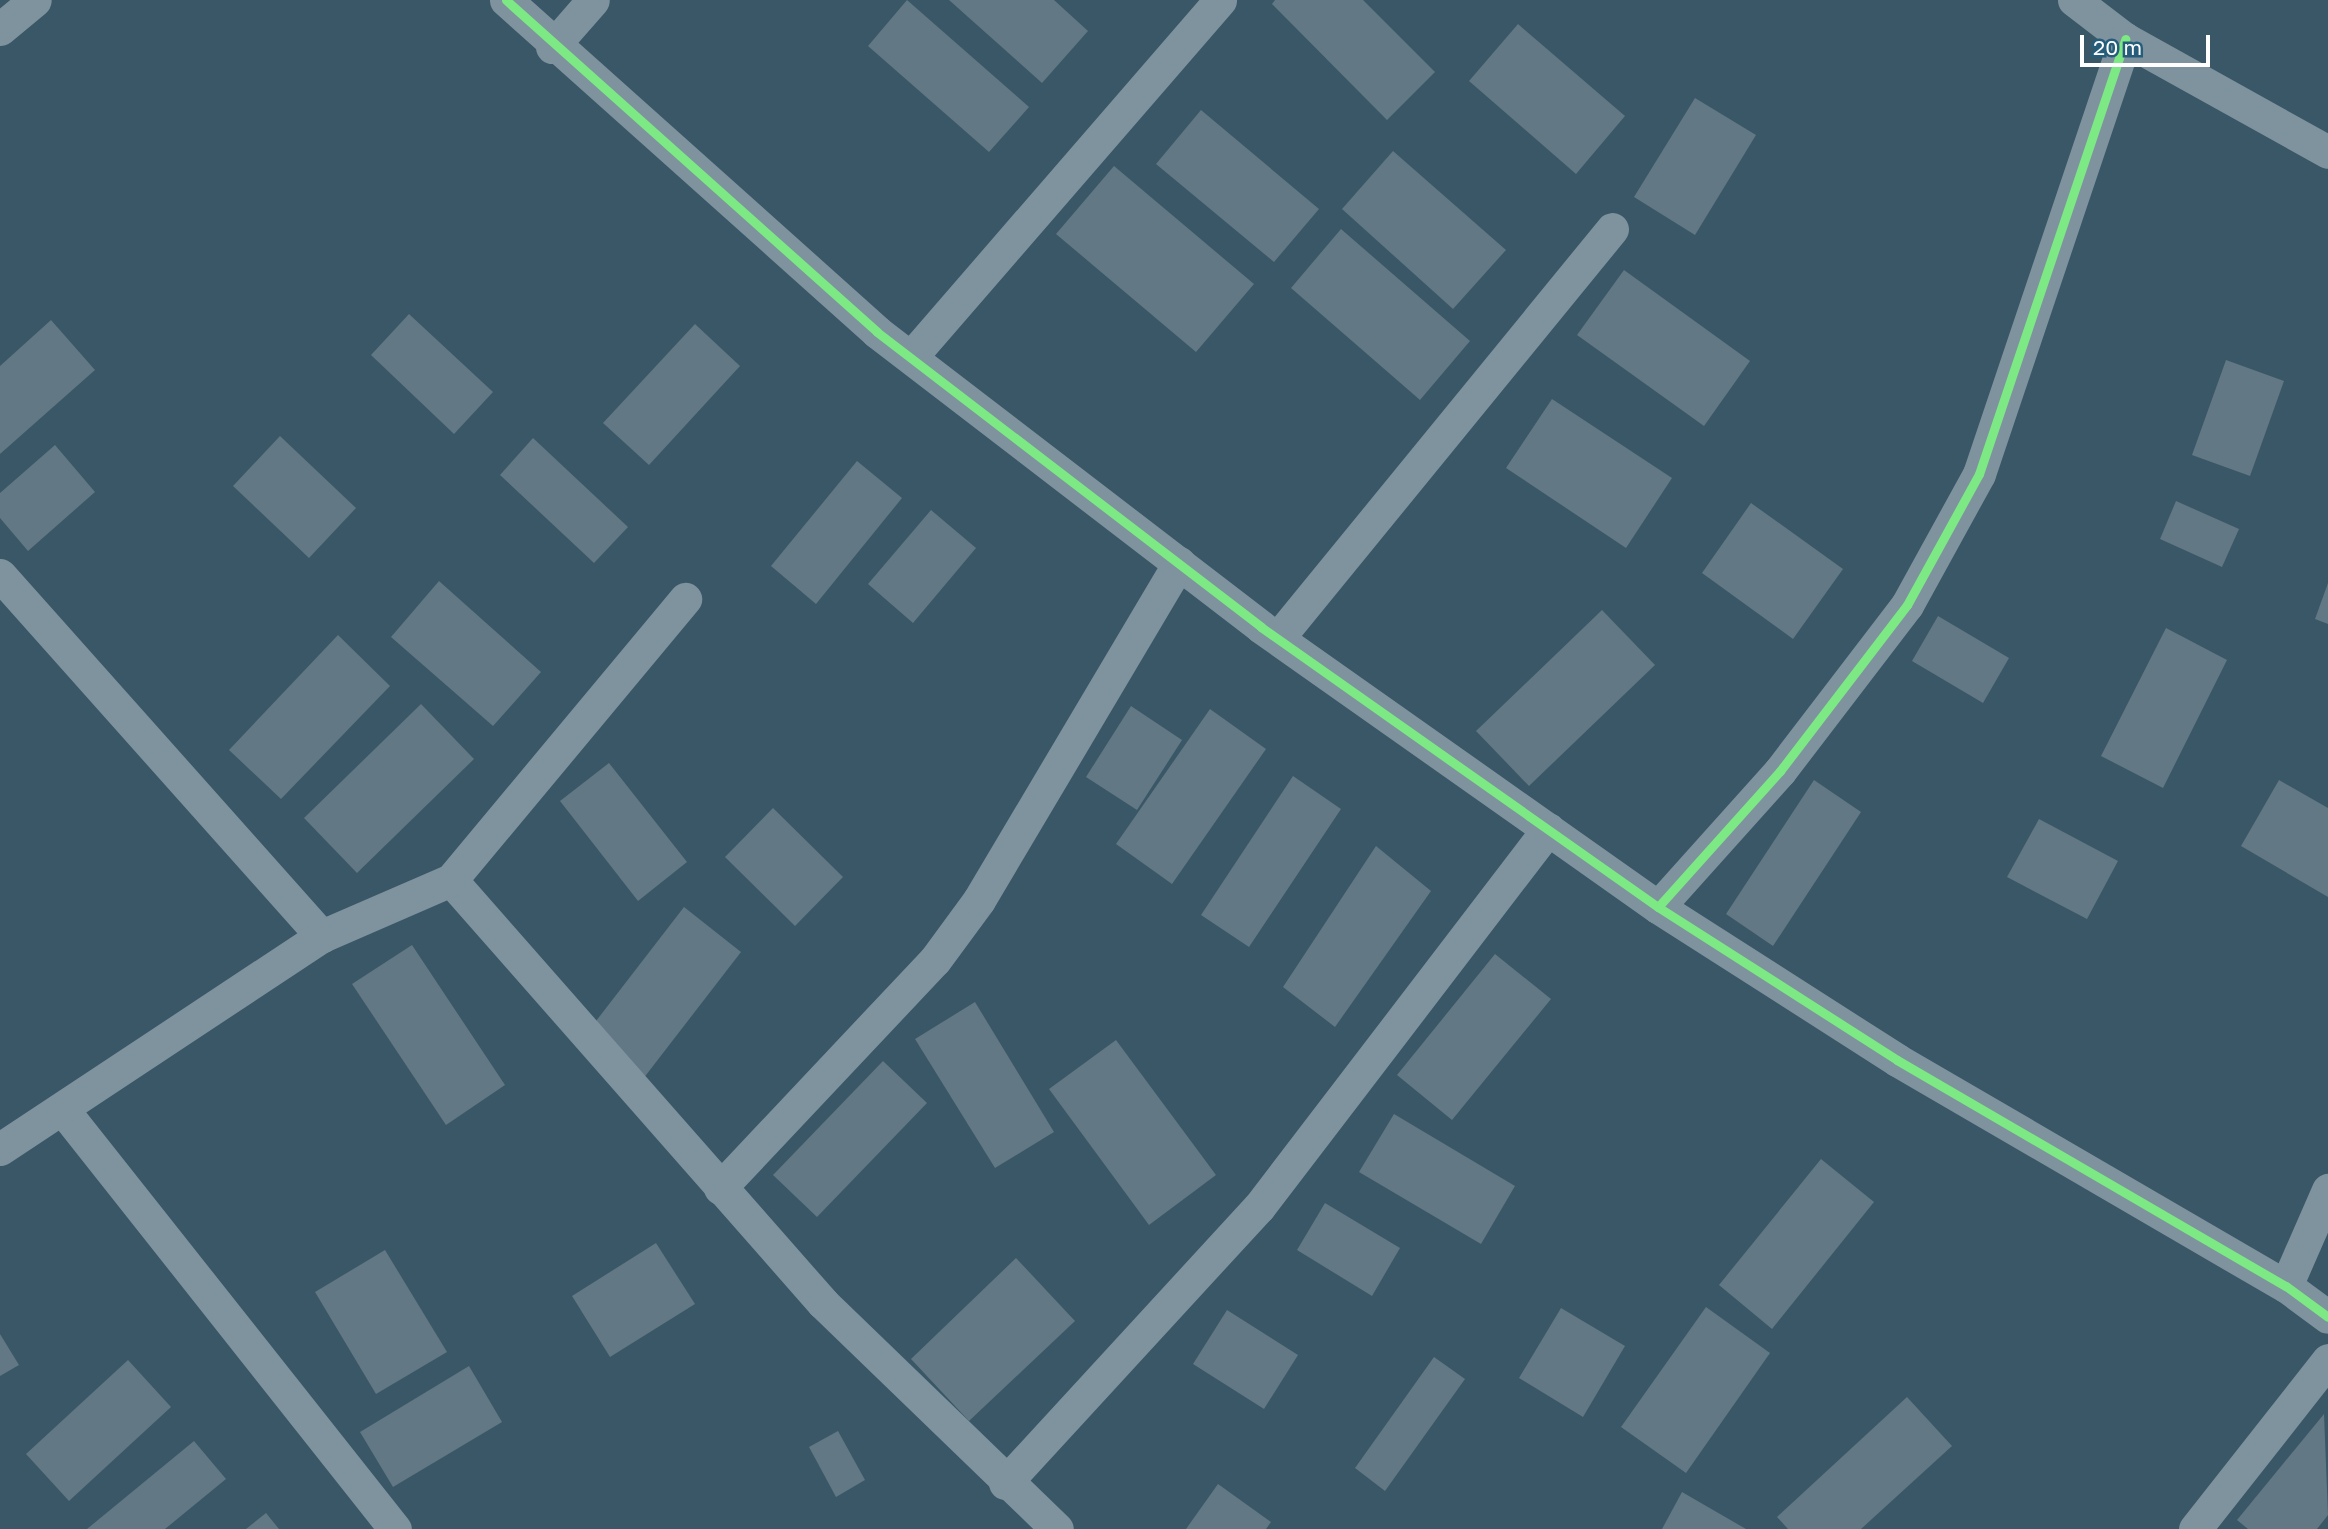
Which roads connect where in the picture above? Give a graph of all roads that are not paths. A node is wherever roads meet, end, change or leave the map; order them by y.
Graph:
1 (35, 0) edge
2 (506, 0) edge
3 (593, 0) edge
4 (1220, 0) edge
5 (2074, 0) edge
6 (0, 29) edge
7 (2125, 39) junction
8 (552, 47) junction
9 (2328, 152) edge
10 (1612, 229) dead end
11 (911, 358) junction
12 (1179, 563) junction
13 (0, 575) edge
14 (685, 598) dead end
15 (1278, 638) junction
16 (1548, 829) junction
17 (451, 880) junction
18 (1658, 907) junction
19 (322, 936) junction
20 (64, 1111) junction
21 (0, 1149) edge
22 (720, 1188) junction
23 (2328, 1190) edge
24 (2286, 1286) junction
25 (2328, 1317) edge
26 (2328, 1360) edge
27 (1005, 1483) junction
28 (395, 1529) edge
29 (1057, 1529) edge
30 (2195, 1529) edge

1 - 6 street
2 - 8 street
3 - 8 street
4 - 11 street
5 - 7 street
7 - 9 street
7 - 18 street
8 - 11 street
10 - 15 street
11 - 12 street
12 - 15 street
12 - 22 street
13 - 19 street
14 - 17 street
15 - 16 street
16 - 18 street
16 - 27 street
17 - 19 street
17 - 22 street
18 - 24 street
19 - 20 street
20 - 21 street
20 - 28 street
22 - 27 street
23 - 24 street
24 - 25 street
26 - 30 street
27 - 29 street

